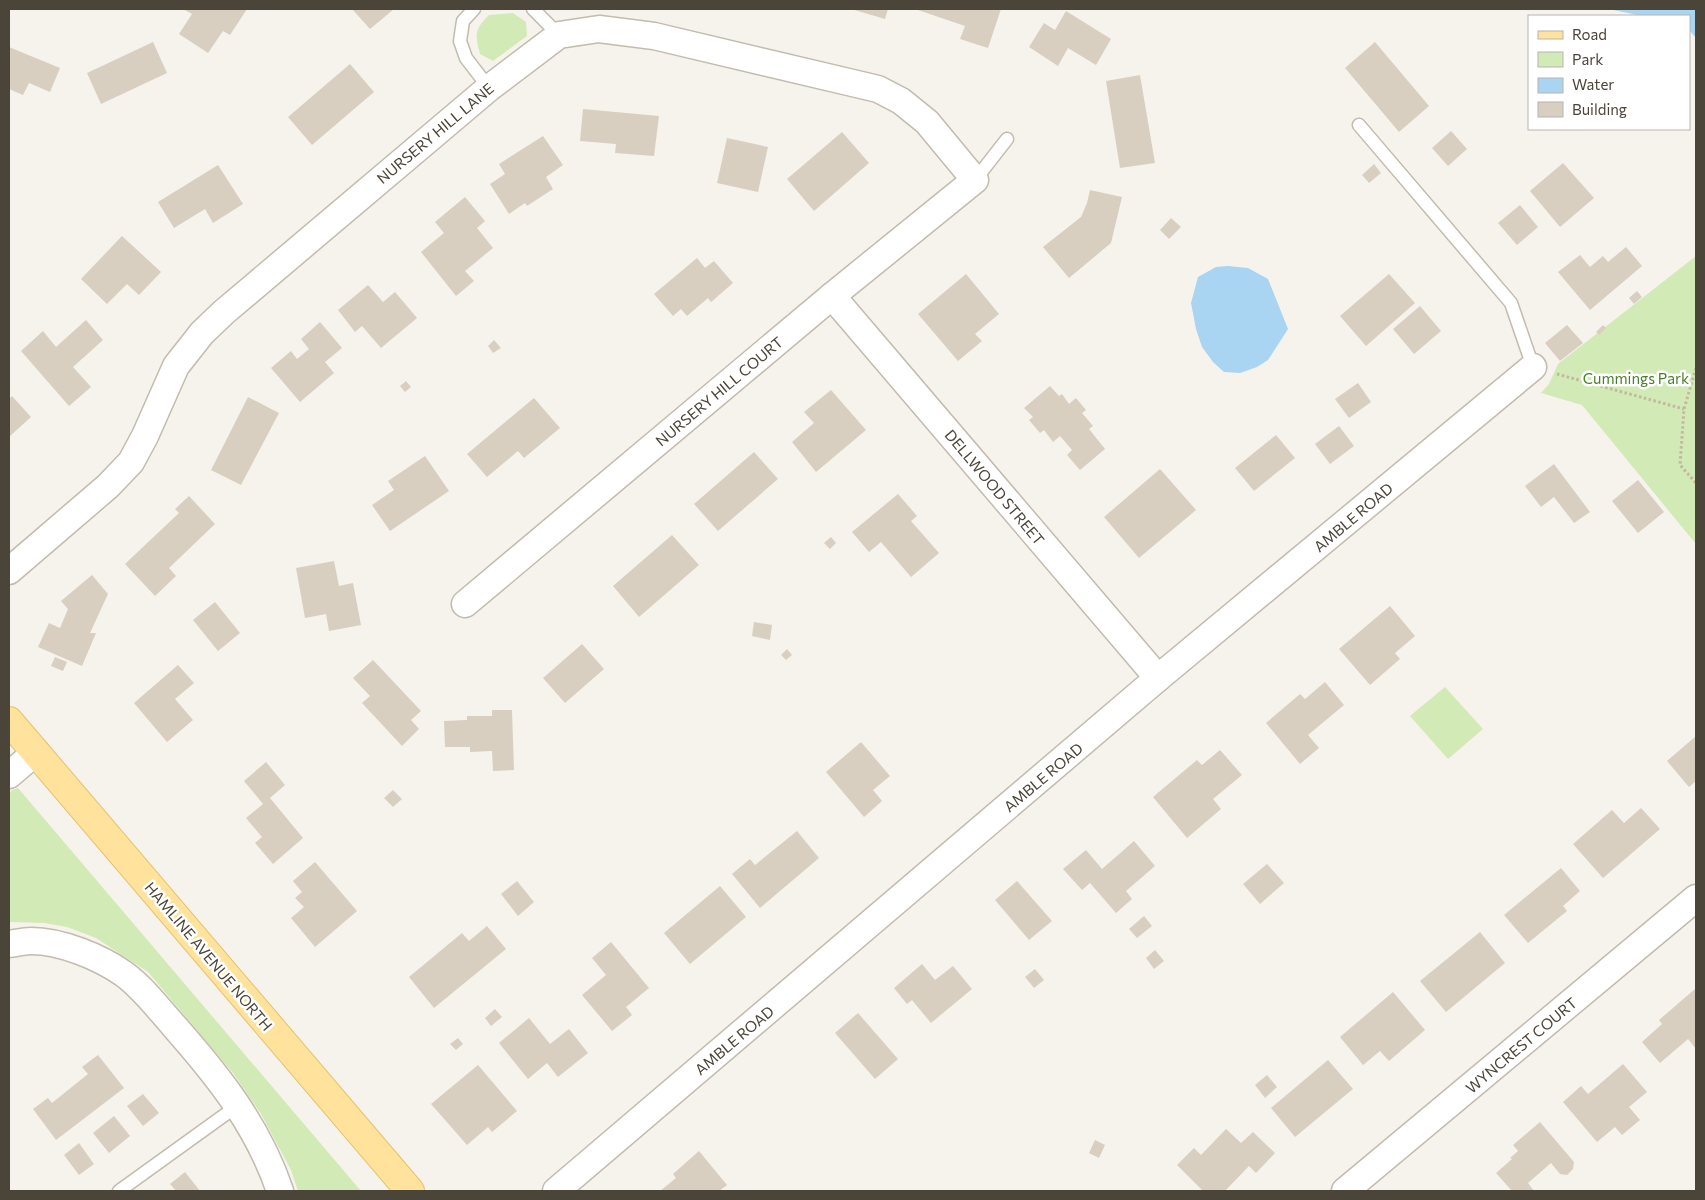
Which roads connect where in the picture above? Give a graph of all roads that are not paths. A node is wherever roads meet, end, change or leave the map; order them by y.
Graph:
1 (474, 9) edge
2 (533, 9) edge
3 (559, 35) junction
4 (489, 88) junction
5 (1359, 125) dead end
6 (1007, 139) dead end
7 (975, 180) junction
8 (832, 296) junction
9 (1533, 367) joint
10 (9, 571) edge
11 (465, 604) dead end
12 (1158, 678) junction
13 (9, 721) edge
14 (36, 752) junction
15 (9, 775) edge
16 (1696, 898) edge
17 (9, 944) edge
18 (237, 1106) junction
19 (120, 1191) edge
20 (280, 1191) edge
21 (410, 1191) edge
22 (556, 1191) edge
23 (1346, 1191) edge

1 - 4 lane
2 - 3 lane
3 - 4 street, NURSERY HILL LANE
3 - 7 street, NURSERY HILL LANE
4 - 10 street, NURSERY HILL LANE
5 - 9 lane
6 - 7 lane
7 - 8 street, NURSERY HILL COURT
8 - 11 street, NURSERY HILL COURT
8 - 12 street, DELLWOOD STREET
9 - 12 street, AMBLE ROAD
12 - 22 street, AMBLE ROAD
13 - 14 main road, HAMLINE AVENUE NORTH
14 - 15 street
14 - 21 main road, HAMLINE AVENUE NORTH
16 - 23 street, WYNCREST COURT
17 - 18 street
18 - 19 lane
18 - 20 street

